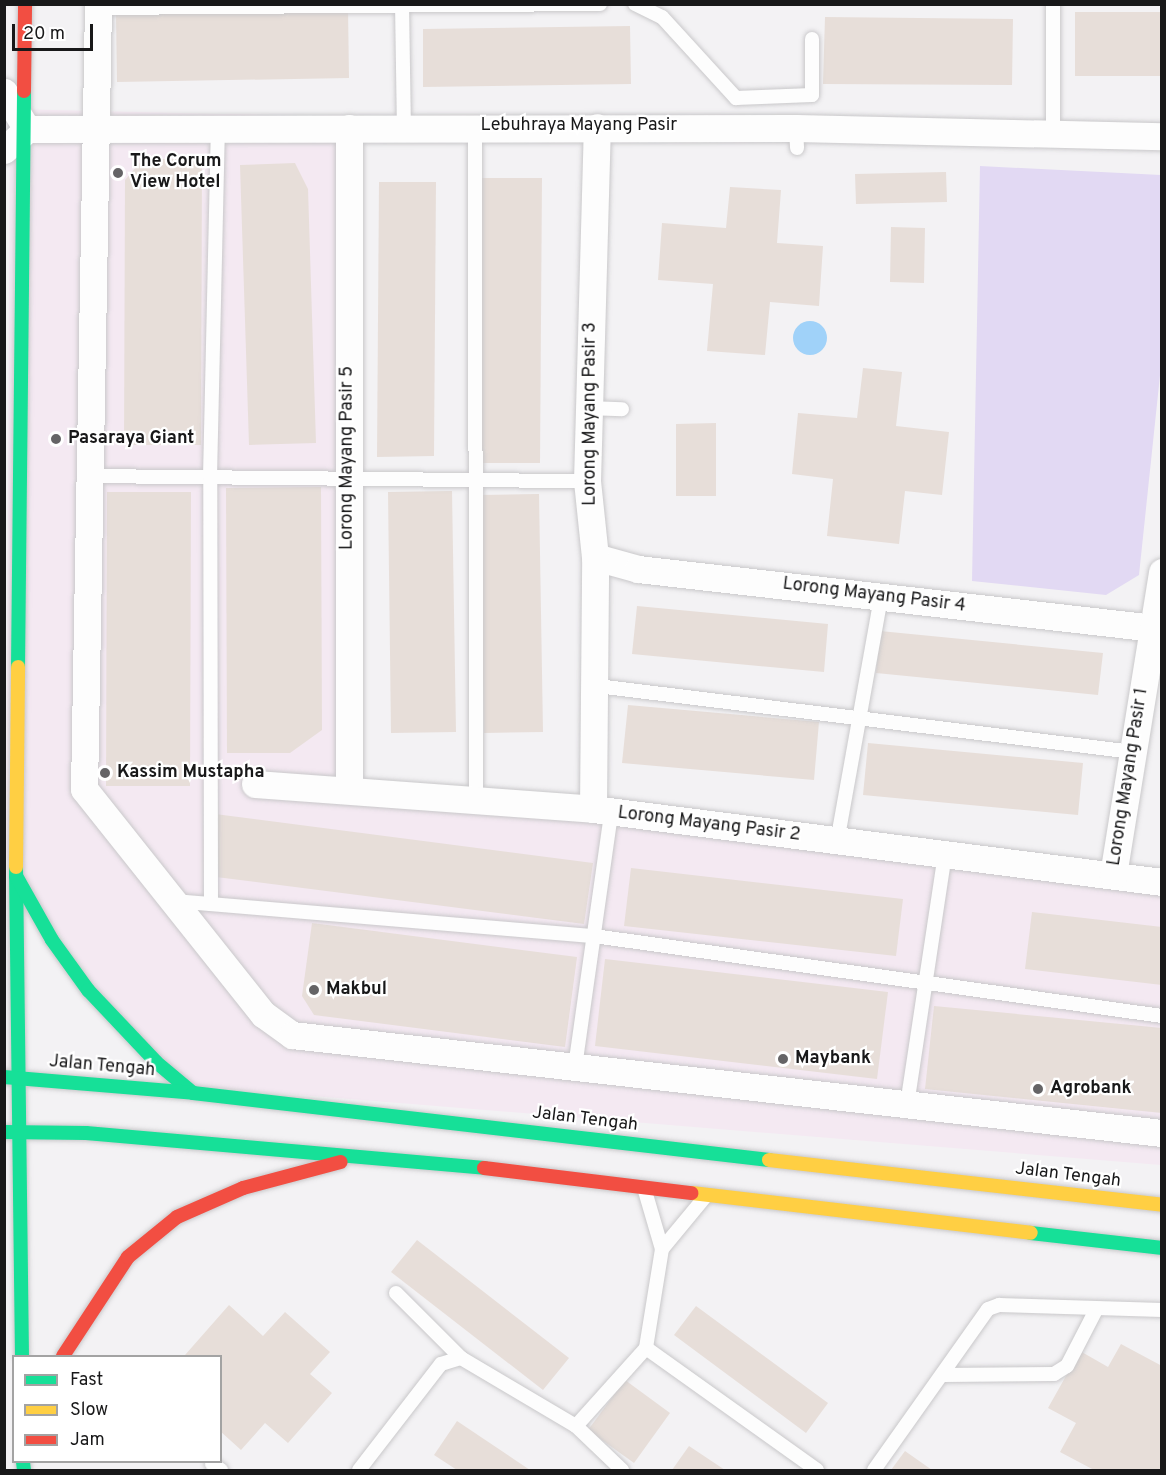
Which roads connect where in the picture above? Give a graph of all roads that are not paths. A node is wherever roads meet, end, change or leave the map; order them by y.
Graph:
1 (25, 4) edge
2 (600, 4) edge
3 (1053, 4) edge
4 (639, 5) edge
5 (98, 6) edge
6 (402, 6) edge
7 (812, 39) dead end
8 (4, 92) edge
9 (404, 126) junction
10 (475, 126) junction
11 (597, 127) junction
12 (349, 128) junction
13 (27, 129) junction
14 (218, 129) junction
15 (94, 131) junction
16 (1053, 132) junction
17 (1161, 136) edge
18 (4, 150) edge
19 (588, 408) junction
20 (622, 409) dead end
21 (88, 476) junction
22 (210, 477) junction
23 (347, 477) junction
24 (477, 480) junction
25 (587, 482) junction
26 (595, 557) junction
27 (1161, 572) edge
28 (881, 597) junction
29 (1154, 628) junction
30 (597, 686) junction
31 (861, 720) junction
32 (1133, 752) junction
33 (255, 784) dead end
34 (349, 788) junction
35 (476, 798) junction
36 (602, 811) junction
37 (837, 842) junction
38 (945, 855) junction
39 (1113, 875) junction
40 (16, 876) junction
41 (1161, 882) edge
42 (170, 901) junction
43 (211, 904) junction
44 (594, 936) junction
45 (925, 983) junction
46 (1161, 1016) edge
47 (575, 1067) junction
48 (4, 1077) edge
49 (20, 1078) junction
50 (194, 1093) junction
51 (907, 1105) junction
52 (22, 1130) junction
53 (4, 1132) edge
54 (1161, 1133) edge
55 (372, 1155) junction
56 (645, 1191) junction
57 (705, 1197) junction
58 (1161, 1205) edge
59 (1161, 1248) edge
60 (662, 1249) junction
61 (396, 1293) dead end
62 (1097, 1308) junction
63 (1161, 1311) edge
64 (646, 1348) junction
65 (22, 1355) edge
66 (64, 1355) edge
67 (461, 1358) junction
68 (943, 1375) junction
69 (576, 1426) junction
70 (359, 1470) edge
71 (622, 1470) edge
72 (817, 1470) edge
73 (874, 1470) edge

1 - 13 main road
2 - 6 lane
3 - 16 lane
4 - 7 lane
5 - 6 lane
5 - 15 street
6 - 9 lane
8 - 13 street
9 - 10 street, Lebuhraya Mayang Pasir
9 - 12 street, Lebuhraya Mayang Pasir
10 - 11 street, Lebuhraya Mayang Pasir
10 - 24 lane
11 - 16 street, Lebuhraya Mayang Pasir
11 - 19 street, Lorong Mayang Pasir 3
12 - 14 street, Lebuhraya Mayang Pasir
12 - 23 street, Lorong Mayang Pasir 5
13 - 15 street, Lebuhraya Mayang Pasir
13 - 18 street
13 - 40 main road
14 - 15 street, Lebuhraya Mayang Pasir
14 - 22 lane
15 - 21 street
16 - 17 street, Lebuhraya Mayang Pasir
19 - 20 lane
19 - 25 street, Lorong Mayang Pasir 3
21 - 22 lane
21 - 42 street
22 - 23 lane
22 - 43 lane
23 - 24 lane
23 - 34 street, Lorong Mayang Pasir 5
24 - 25 lane
24 - 35 lane
25 - 26 street, Lorong Mayang Pasir 3
26 - 28 street, Lorong Mayang Pasir 4
26 - 30 street, Lorong Mayang Pasir 3
27 - 29 street, Lorong Mayang Pasir 1
28 - 29 street, Lorong Mayang Pasir 4
28 - 31 lane
29 - 32 street, Lorong Mayang Pasir 1
30 - 31 lane
30 - 36 street, Lorong Mayang Pasir 3
31 - 32 lane
31 - 37 lane
32 - 39 street, Lorong Mayang Pasir 1
33 - 34 street, Lorong Mayang Pasir 2
34 - 35 street, Lorong Mayang Pasir 2
35 - 36 street, Lorong Mayang Pasir 2
36 - 37 street, Lorong Mayang Pasir 2
36 - 44 lane
37 - 38 street, Lorong Mayang Pasir 2
38 - 39 street, Lorong Mayang Pasir 2
38 - 45 lane
39 - 41 street, Lorong Mayang Pasir 2
40 - 49 main road
40 - 50 main road
42 - 43 lane
42 - 47 street
43 - 44 lane
44 - 45 lane
44 - 47 lane
45 - 46 lane
45 - 51 lane
47 - 51 street
48 - 49 main road, Jalan Tengah
49 - 50 main road, Jalan Tengah
49 - 52 main road
50 - 58 main road, Jalan Tengah
51 - 54 street
52 - 53 main road
52 - 55 main road
52 - 65 main road
55 - 56 main road
55 - 66 main road
56 - 57 main road
56 - 60 lane
57 - 59 main road
57 - 60 lane
60 - 64 lane
61 - 67 lane
62 - 63 lane
62 - 68 lane
62 - 68 lane
64 - 69 lane
64 - 72 lane
67 - 69 lane
67 - 70 lane
68 - 73 lane
69 - 71 lane

